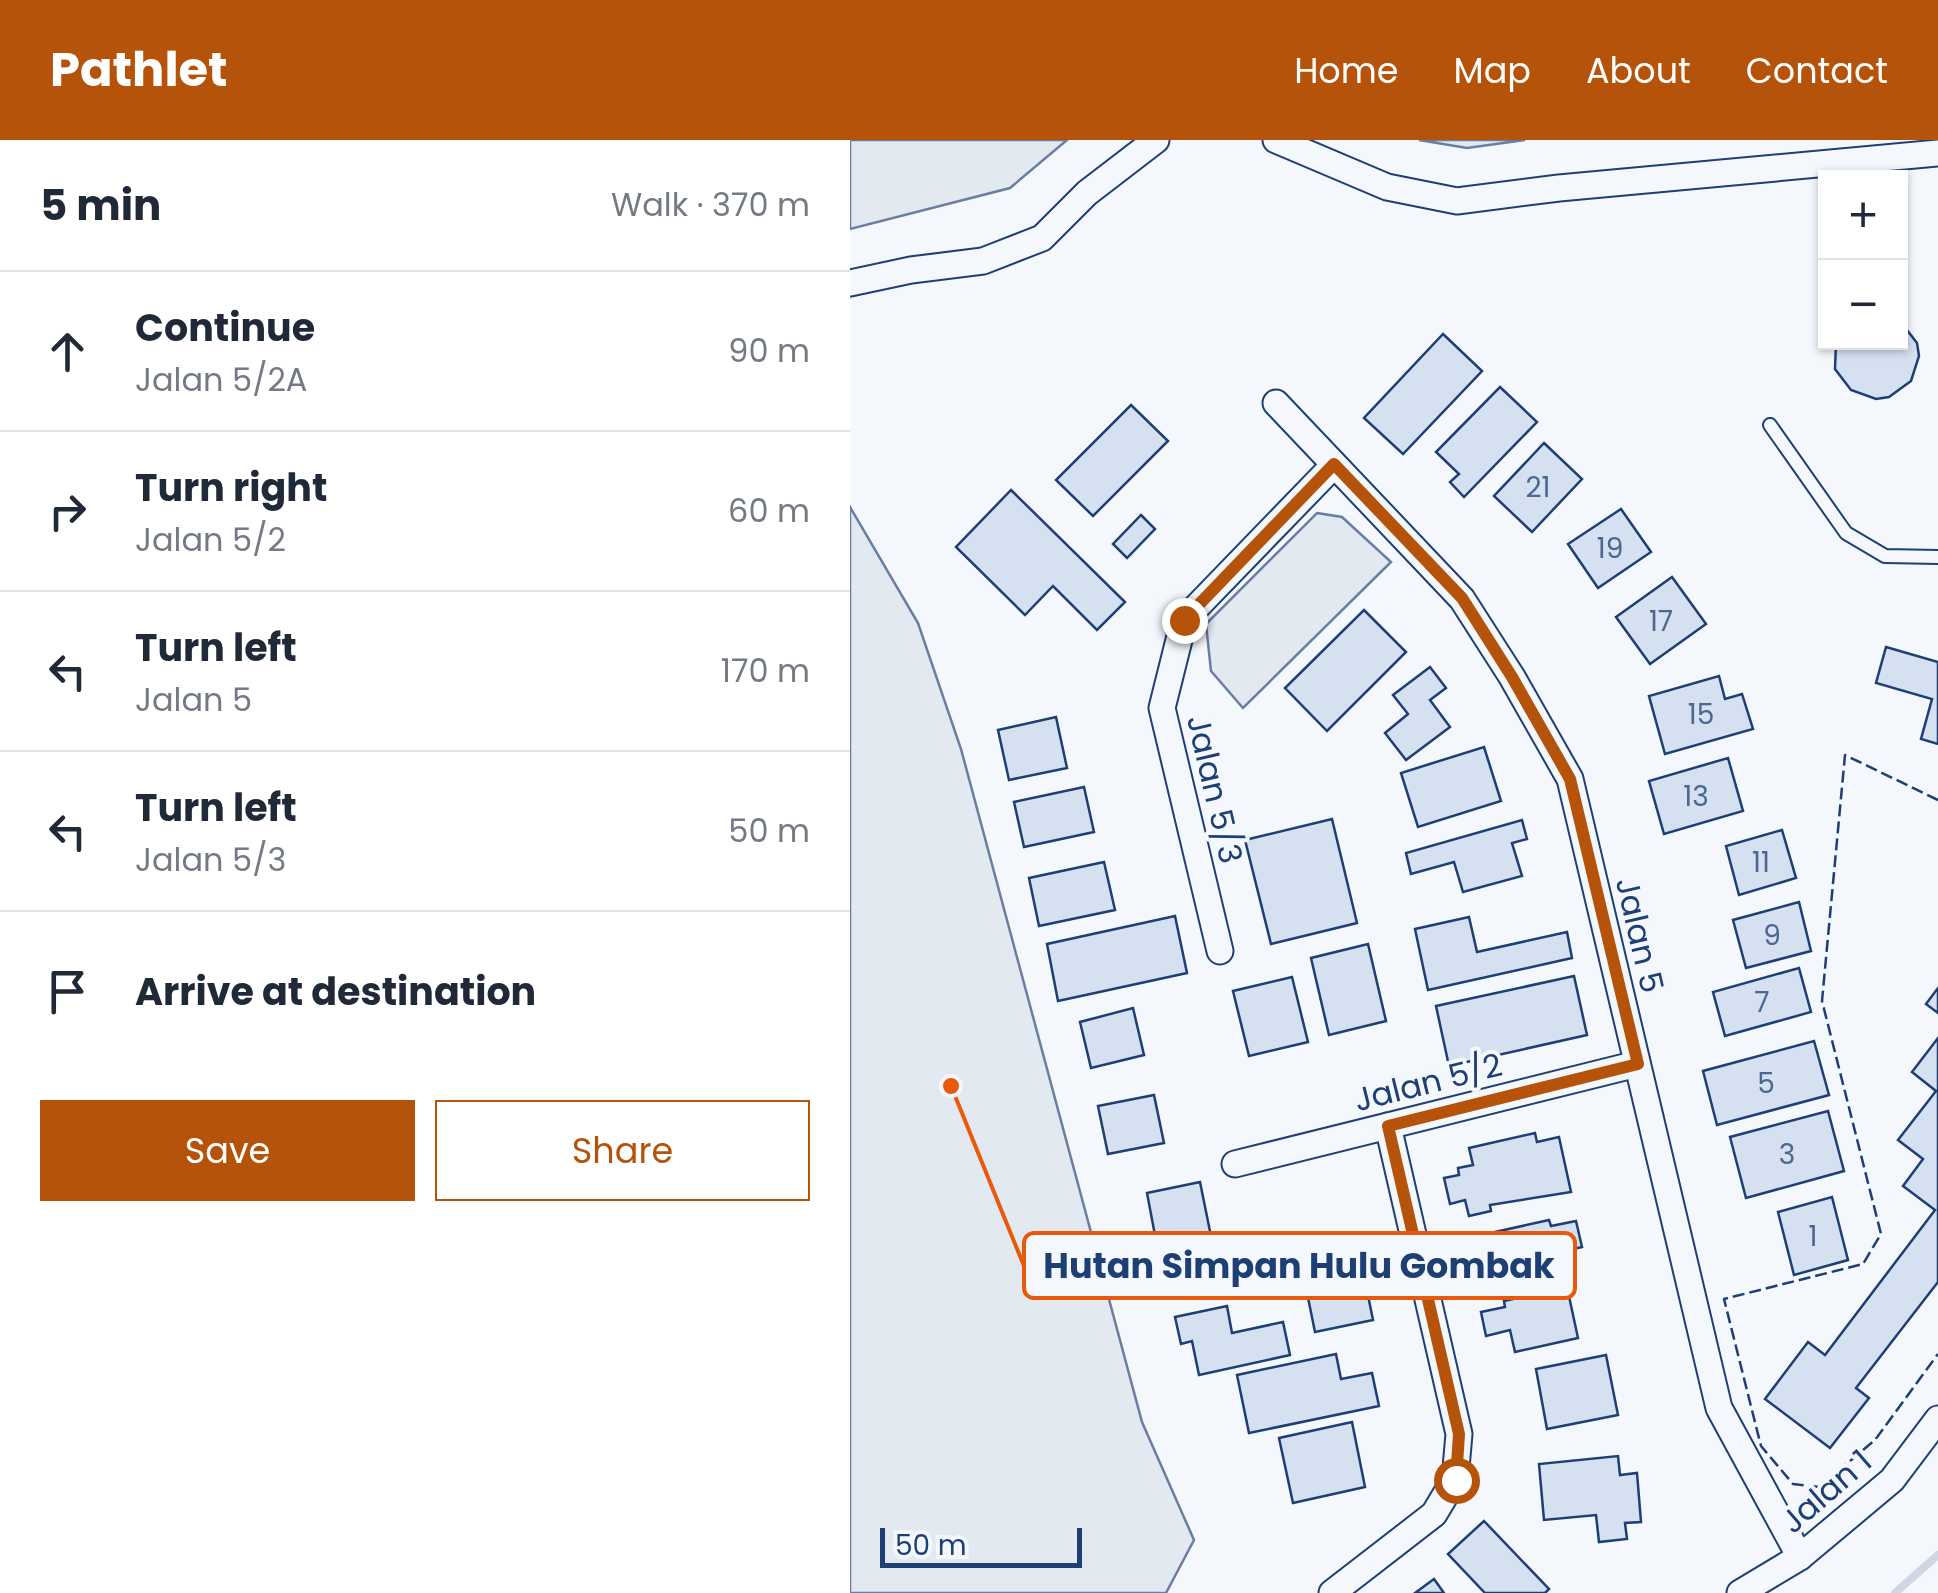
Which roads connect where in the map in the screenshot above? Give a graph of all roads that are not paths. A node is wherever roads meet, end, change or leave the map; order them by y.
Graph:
1 (1156, 140) edge
2 (1276, 140) edge
3 (1938, 153) edge
4 (850, 283) edge
5 (1276, 404) dead end
6 (1770, 425) dead end
7 (1334, 464) junction
8 (1938, 557) edge
9 (1220, 951) dead end
10 (1638, 1064) junction
11 (1388, 1126) junction
12 (1235, 1164) dead end
13 (1938, 1419) edge
14 (1800, 1557) junction
15 (1332, 1593) edge
16 (1740, 1593) edge

1 - 4 street
2 - 3 street
5 - 7 street, Jalan 5
6 - 8 lane
7 - 9 street, Jalan 5/3
7 - 10 street, Jalan 5
10 - 11 street, Jalan 5/2
10 - 14 street, Jalan 5
11 - 12 street, Jalan 5/2
11 - 15 street
13 - 14 street, Jalan 1
14 - 16 street, Jalan 1

